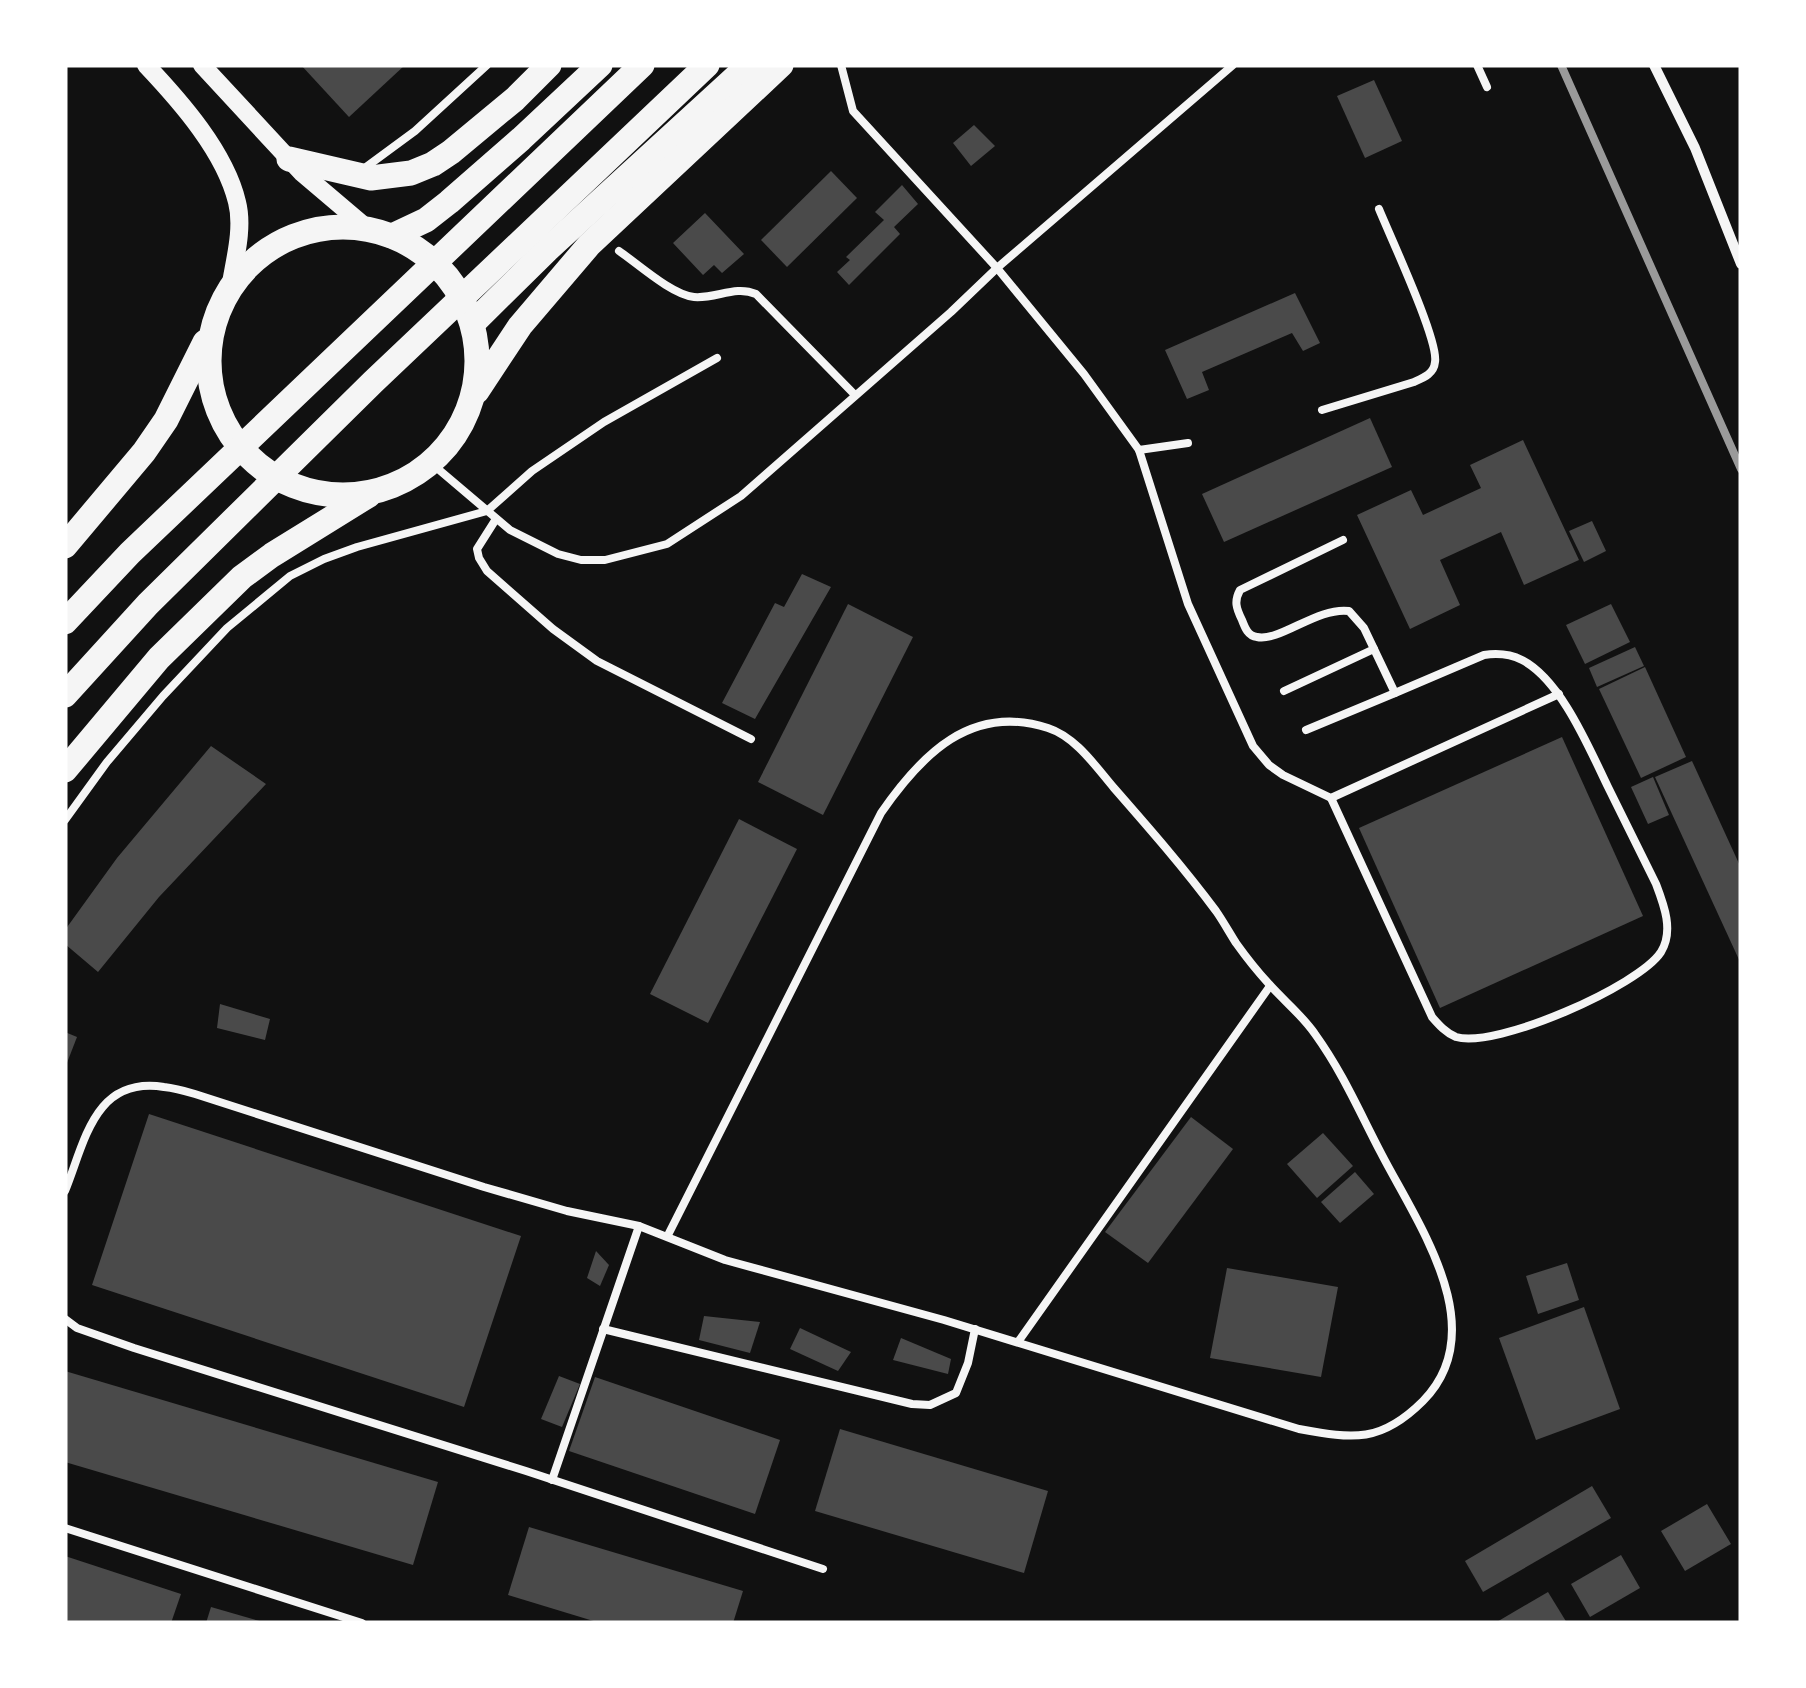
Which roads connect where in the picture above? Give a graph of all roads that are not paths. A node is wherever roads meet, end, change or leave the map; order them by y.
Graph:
1 (146, 65) edge
2 (202, 65) edge
3 (487, 65) edge
4 (549, 65) edge
5 (600, 65) edge
6 (642, 65) edge
7 (707, 65) edge
8 (749, 65) edge
9 (781, 65) edge
10 (841, 65) edge
11 (1233, 65) edge
12 (1476, 65) edge
13 (1654, 65) edge
14 (1487, 86) dead end
15 (289, 159) junction
16 (354, 176) junction
17 (1379, 209) dead end
18 (380, 233) junction
19 (619, 250) dead end
20 (1741, 264) edge
21 (997, 268) junction
22 (230, 289) junction
23 (473, 323) junction
24 (214, 324) junction
25 (717, 358) dead end
26 (855, 395) junction
27 (472, 400) junction
28 (1322, 410) dead end
29 (1188, 442) dead end
30 (1138, 450) junction
31 (431, 463) junction
32 (373, 492) junction
33 (487, 512) junction
34 (496, 519) junction
35 (1343, 540) dead end
36 (65, 546) edge
37 (65, 622) edge
38 (1374, 649) junction
39 (1284, 691) dead end
40 (1395, 692) junction
41 (65, 694) edge
42 (1560, 694) junction
43 (1306, 730) dead end
44 (751, 739) dead end
45 (65, 770) edge
46 (1330, 798) junction
47 (65, 820) edge
48 (1270, 986) junction
49 (65, 1191) edge
50 (639, 1226) junction
51 (667, 1237) junction
52 (65, 1320) edge
53 (603, 1329) junction
54 (975, 1329) junction
55 (1018, 1342) junction
56 (552, 1480) junction
57 (65, 1528) edge
58 (823, 1569) dead end
59 (362, 1623) edge

1 - 22 street
2 - 15 street
3 - 16 lane
4 - 16 main road
5 - 18 main road
6 - 37 main road
7 - 41 main road
8 - 23 main road
9 - 27 main road
10 - 21 lane
11 - 21 lane
12 - 14 lane
13 - 20 street
15 - 16 main road
15 - 18 street
17 - 28 lane
18 - 22 main road
18 - 23 main road
19 - 26 lane
21 - 26 lane
21 - 30 lane
22 - 24 main road
23 - 27 main road
24 - 32 main road
24 - 36 main road
25 - 33 lane
26 - 34 lane
27 - 31 main road
29 - 30 lane
30 - 46 lane
31 - 32 main road
31 - 33 lane
32 - 45 main road
33 - 34 lane
33 - 47 lane
34 - 44 lane
35 - 38 lane
38 - 39 lane
38 - 40 lane
40 - 42 lane
40 - 43 lane
42 - 46 lane
42 - 46 lane
48 - 51 lane
48 - 55 lane
48 - 55 lane
49 - 50 lane
50 - 51 lane
50 - 53 lane
51 - 54 lane
52 - 56 lane
53 - 54 lane
53 - 56 lane
54 - 55 lane
56 - 58 lane
57 - 59 lane

